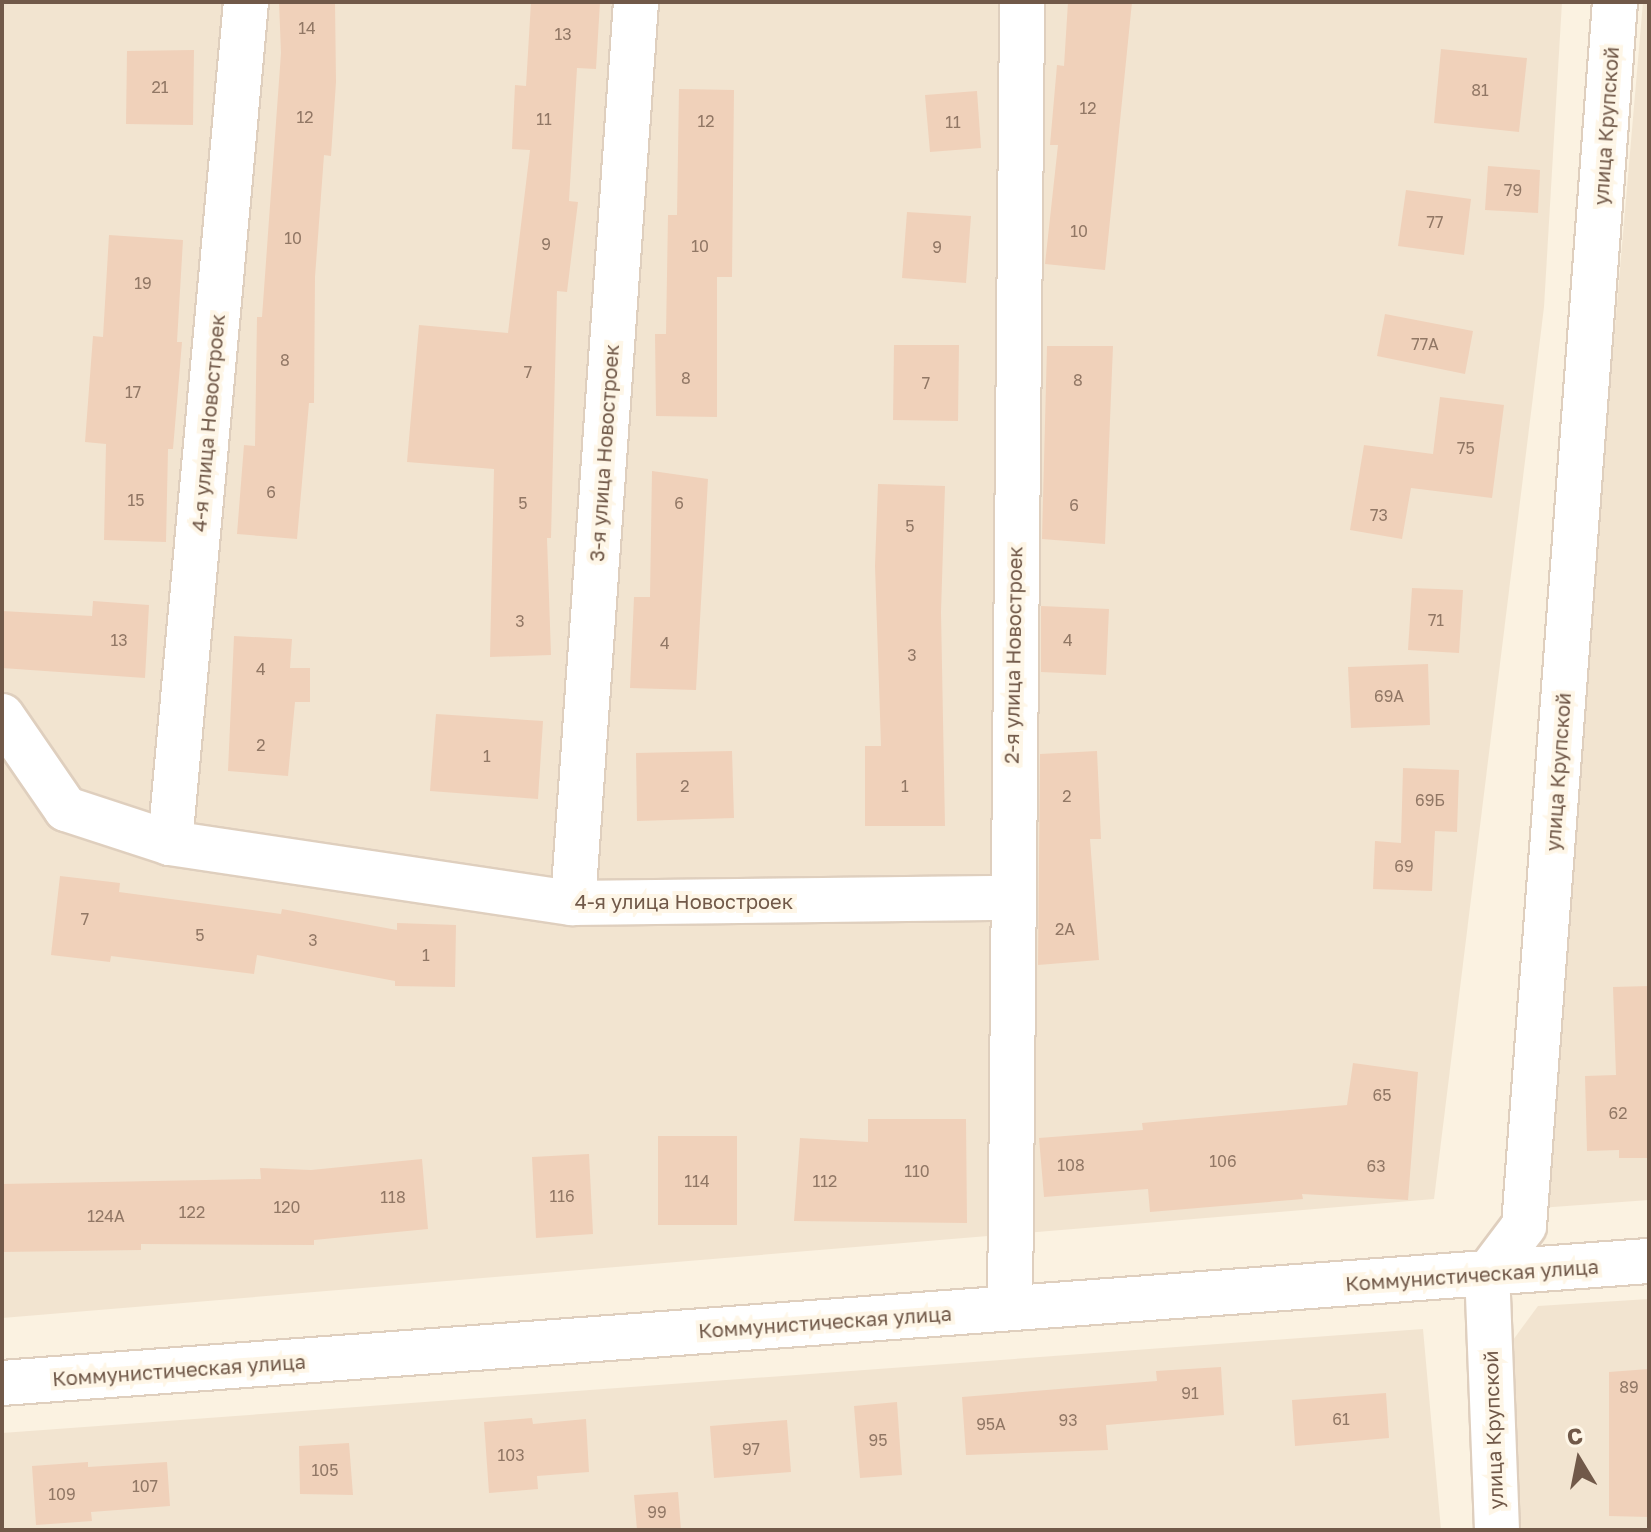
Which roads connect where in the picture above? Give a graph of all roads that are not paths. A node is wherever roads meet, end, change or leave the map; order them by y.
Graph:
1 (246, 2) edge
2 (636, 2) edge
3 (1022, 2) edge
4 (1615, 2) edge
5 (2, 716) edge
6 (170, 843) junction
7 (1010, 898) junction
8 (573, 903) junction
9 (1649, 1261) edge
10 (1487, 1275) junction
11 (1010, 1308) junction
12 (2, 1383) edge
13 (1497, 1530) edge

1 - 6 street, 4-я улица Новостроек
2 - 8 street, 3-я улица Новостроек
3 - 7 street, 2-я улица Новостроек
4 - 10 street, улица Крупской
5 - 6 street, 4-я улица Новостроек
6 - 8 street, 4-я улица Новостроек
7 - 8 street, 4-я улица Новостроек
7 - 11 street, 2-я улица Новостроек
9 - 10 street, Коммунистическая улица
10 - 11 street, Коммунистическая улица
10 - 13 street, улица Крупской
11 - 12 street, Коммунистическая улица

